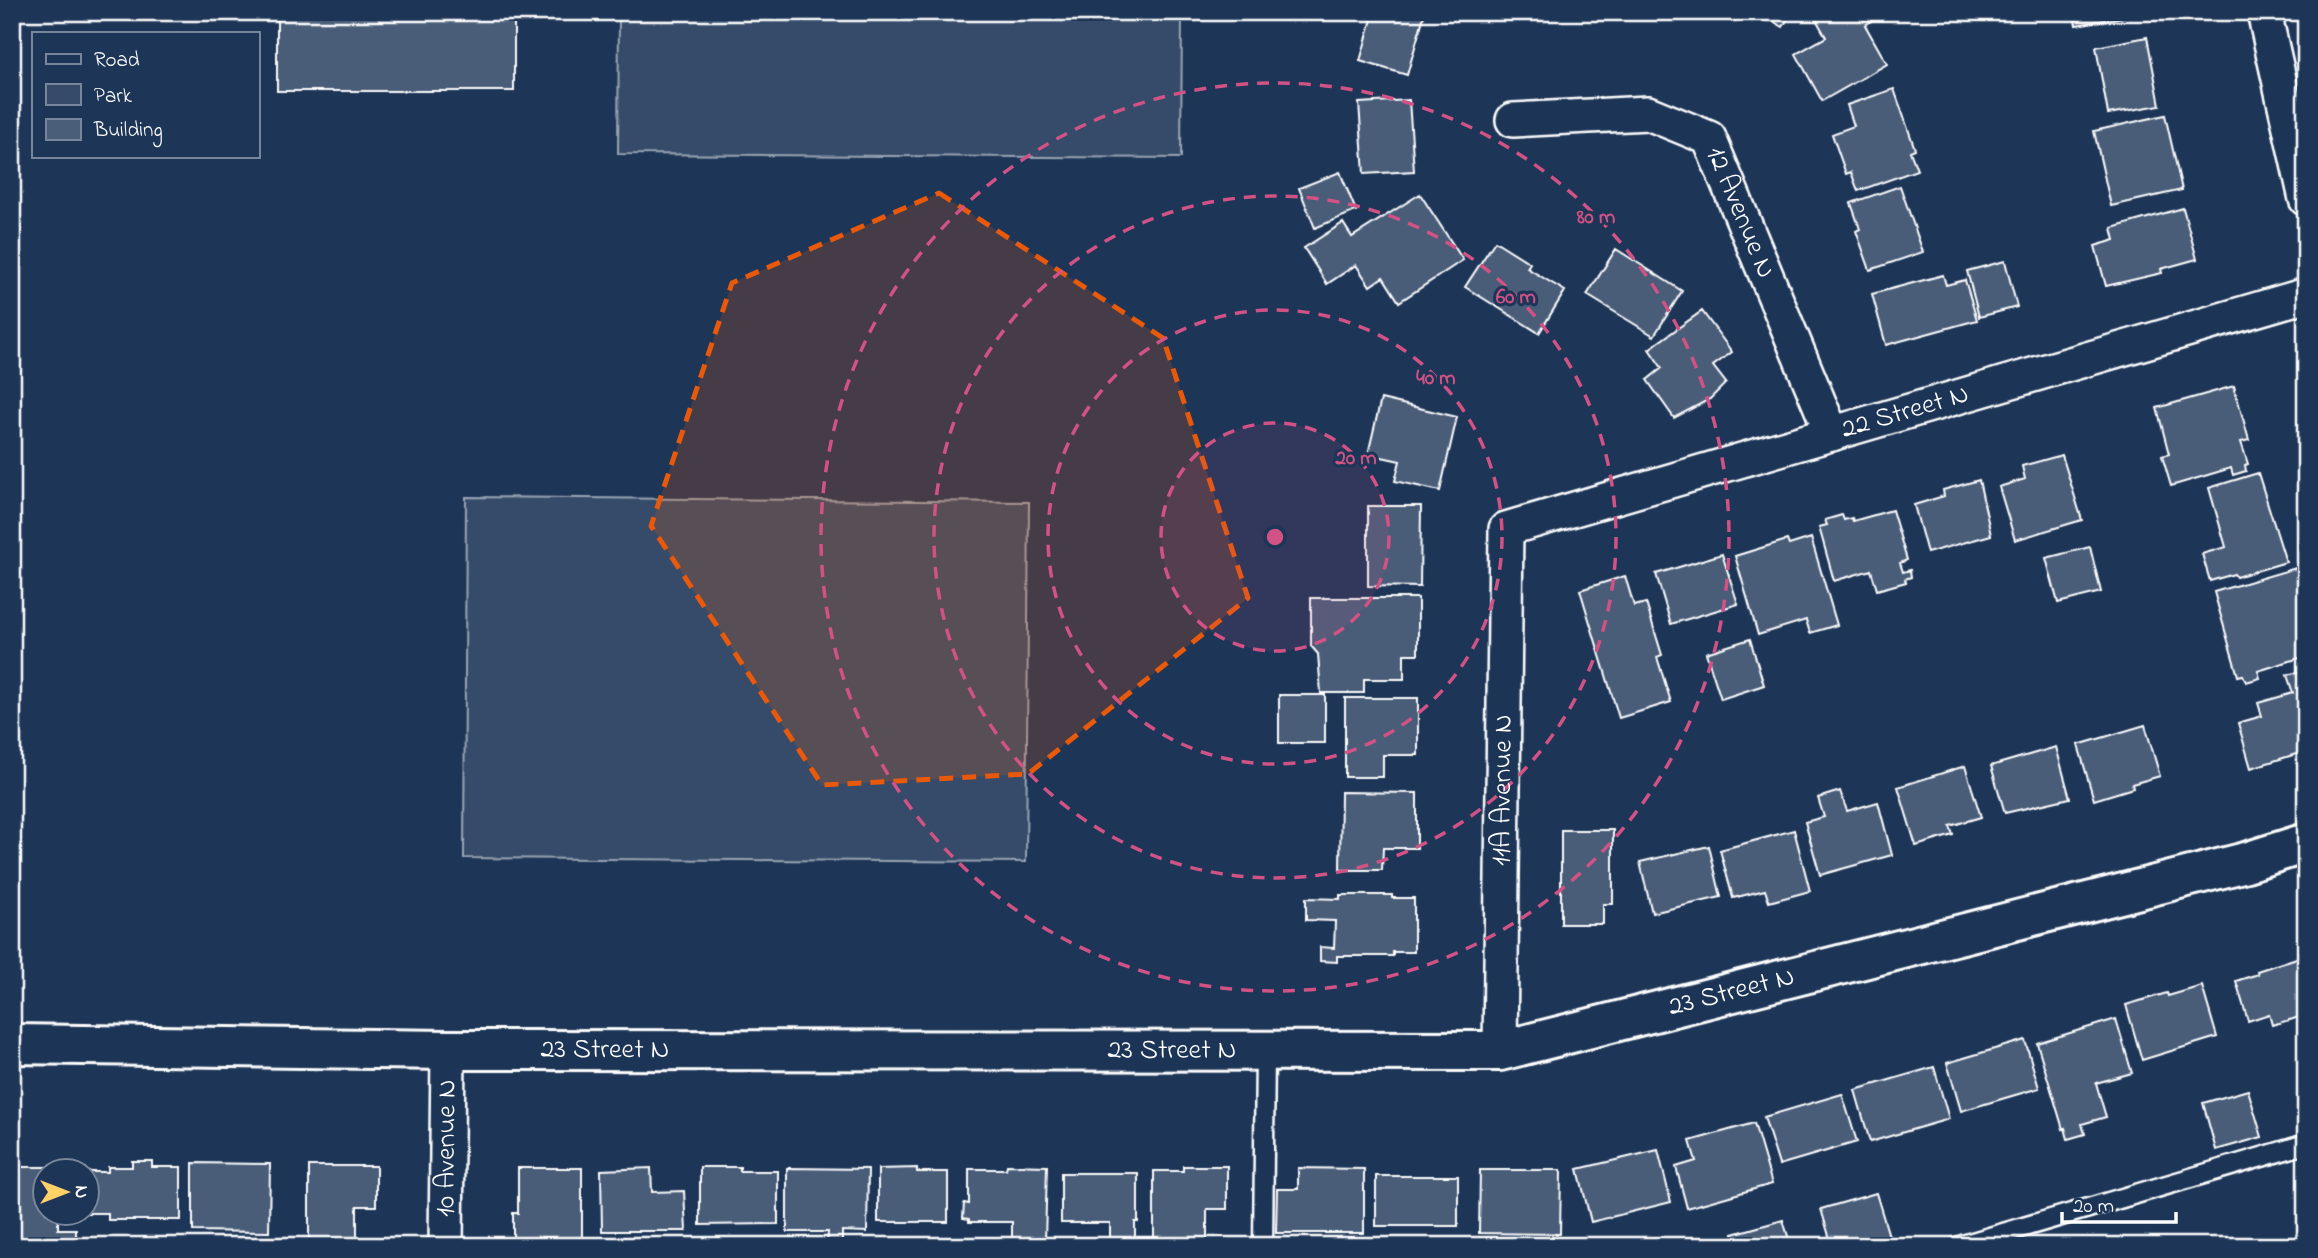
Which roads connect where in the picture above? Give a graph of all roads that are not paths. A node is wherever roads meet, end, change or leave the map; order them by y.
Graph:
1 (2264, 12) edge
2 (1513, 120) dead end
3 (2306, 199) edge
4 (2306, 295) edge
5 (1832, 434) junction
6 (1506, 529) joint
7 (2306, 842) edge
8 (12, 1044) edge
9 (448, 1050) junction
10 (1265, 1051) junction
11 (1500, 1051) junction
12 (2306, 1144) edge
13 (446, 1246) edge
14 (1263, 1246) edge
15 (1959, 1246) edge

1 - 3 street
2 - 5 street, 12 Avenue N
4 - 5 street, 22 Street N
5 - 6 street, 22 Street N
6 - 11 street, 11A Avenue N
7 - 11 street, 23 Street N
8 - 9 street, 23 Street N
9 - 10 street, 23 Street N
9 - 13 street, 10 Avenue N
10 - 11 street, 23 Street N
10 - 14 lane
12 - 15 lane

